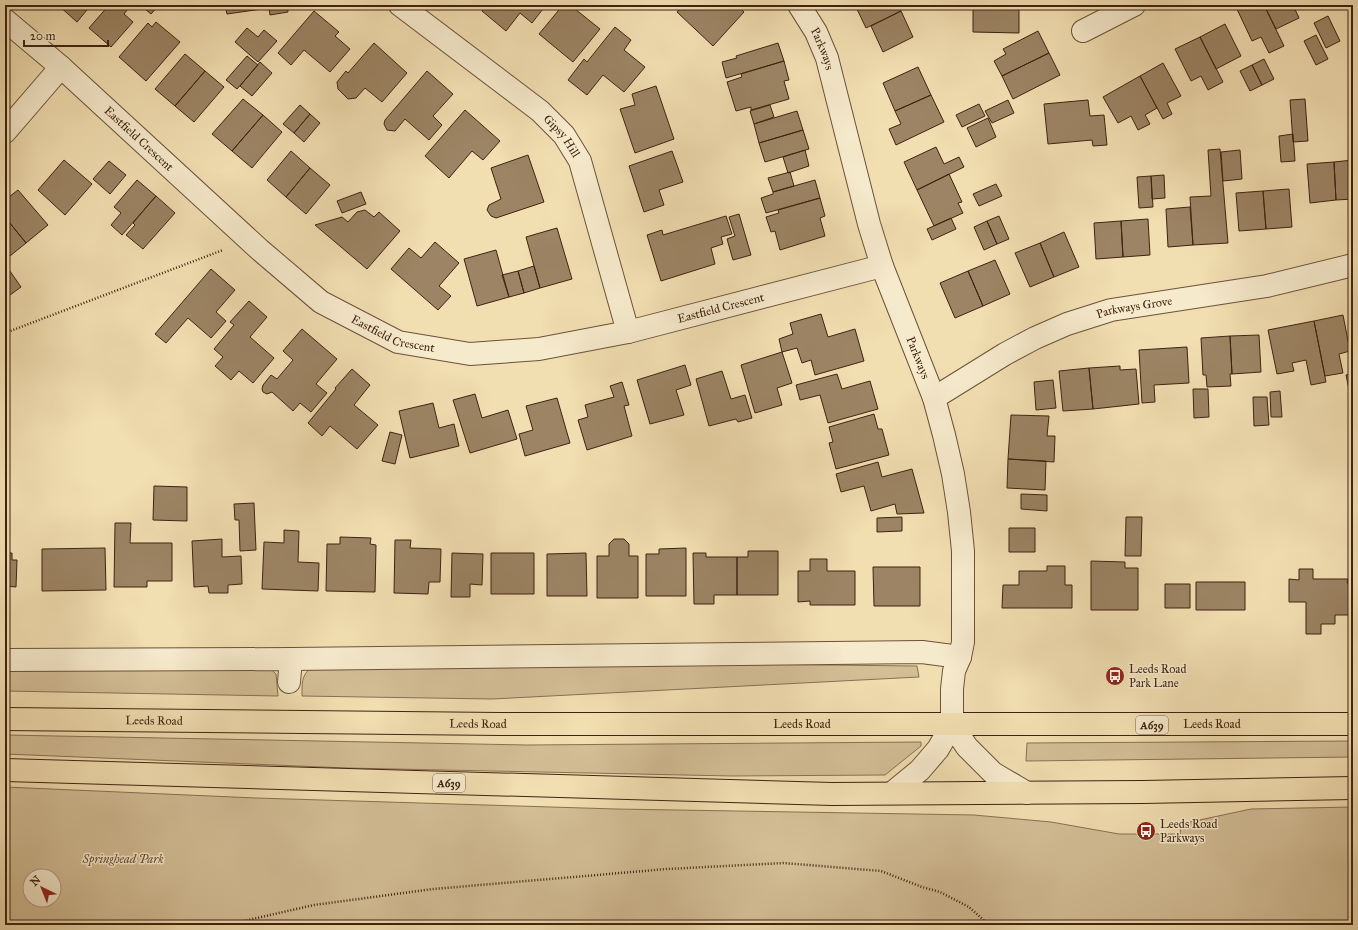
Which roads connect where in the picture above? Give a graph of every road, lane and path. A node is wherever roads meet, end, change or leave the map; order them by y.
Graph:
1 (400, 5) edge
2 (799, 5) edge
3 (1134, 5) edge
4 (5, 20) edge
5 (1083, 31) dead end
6 (61, 68) junction
7 (5, 132) edge
8 (250, 240) junction
9 (1353, 265) edge
10 (882, 266) junction
11 (628, 332) junction
12 (5, 333) edge
13 (934, 398) junction
14 (960, 657) junction
15 (291, 659) junction
16 (5, 660) edge
17 (289, 682) dead end
18 (5, 719) edge
19 (1353, 724) edge
20 (952, 725) junction
21 (5, 770) edge
22 (1353, 788) edge
23 (892, 793) junction
24 (1027, 793) junction
25 (226, 925) edge
26 (989, 925) edge

1 - 11 street, Gipsy Hill
2 - 10 street, Parkways
3 - 5 street
4 - 6 street, Eastfield Crescent
6 - 7 street
6 - 8 street, Eastfield Crescent
8 - 11 street, Eastfield Crescent
8 - 12 path
9 - 13 street, Parkways Grove
10 - 11 street, Eastfield Crescent
10 - 13 street, Parkways
13 - 14 street, Parkways
14 - 15 street
14 - 20 street, Parkways
15 - 16 street
15 - 17 street
18 - 20 main road, Leeds Road / A639
19 - 20 main road, Leeds Road / A639
20 - 23 street
20 - 24 street
21 - 23 main road, A639
22 - 24 main road, A639
23 - 24 main road, A639
25 - 26 path

